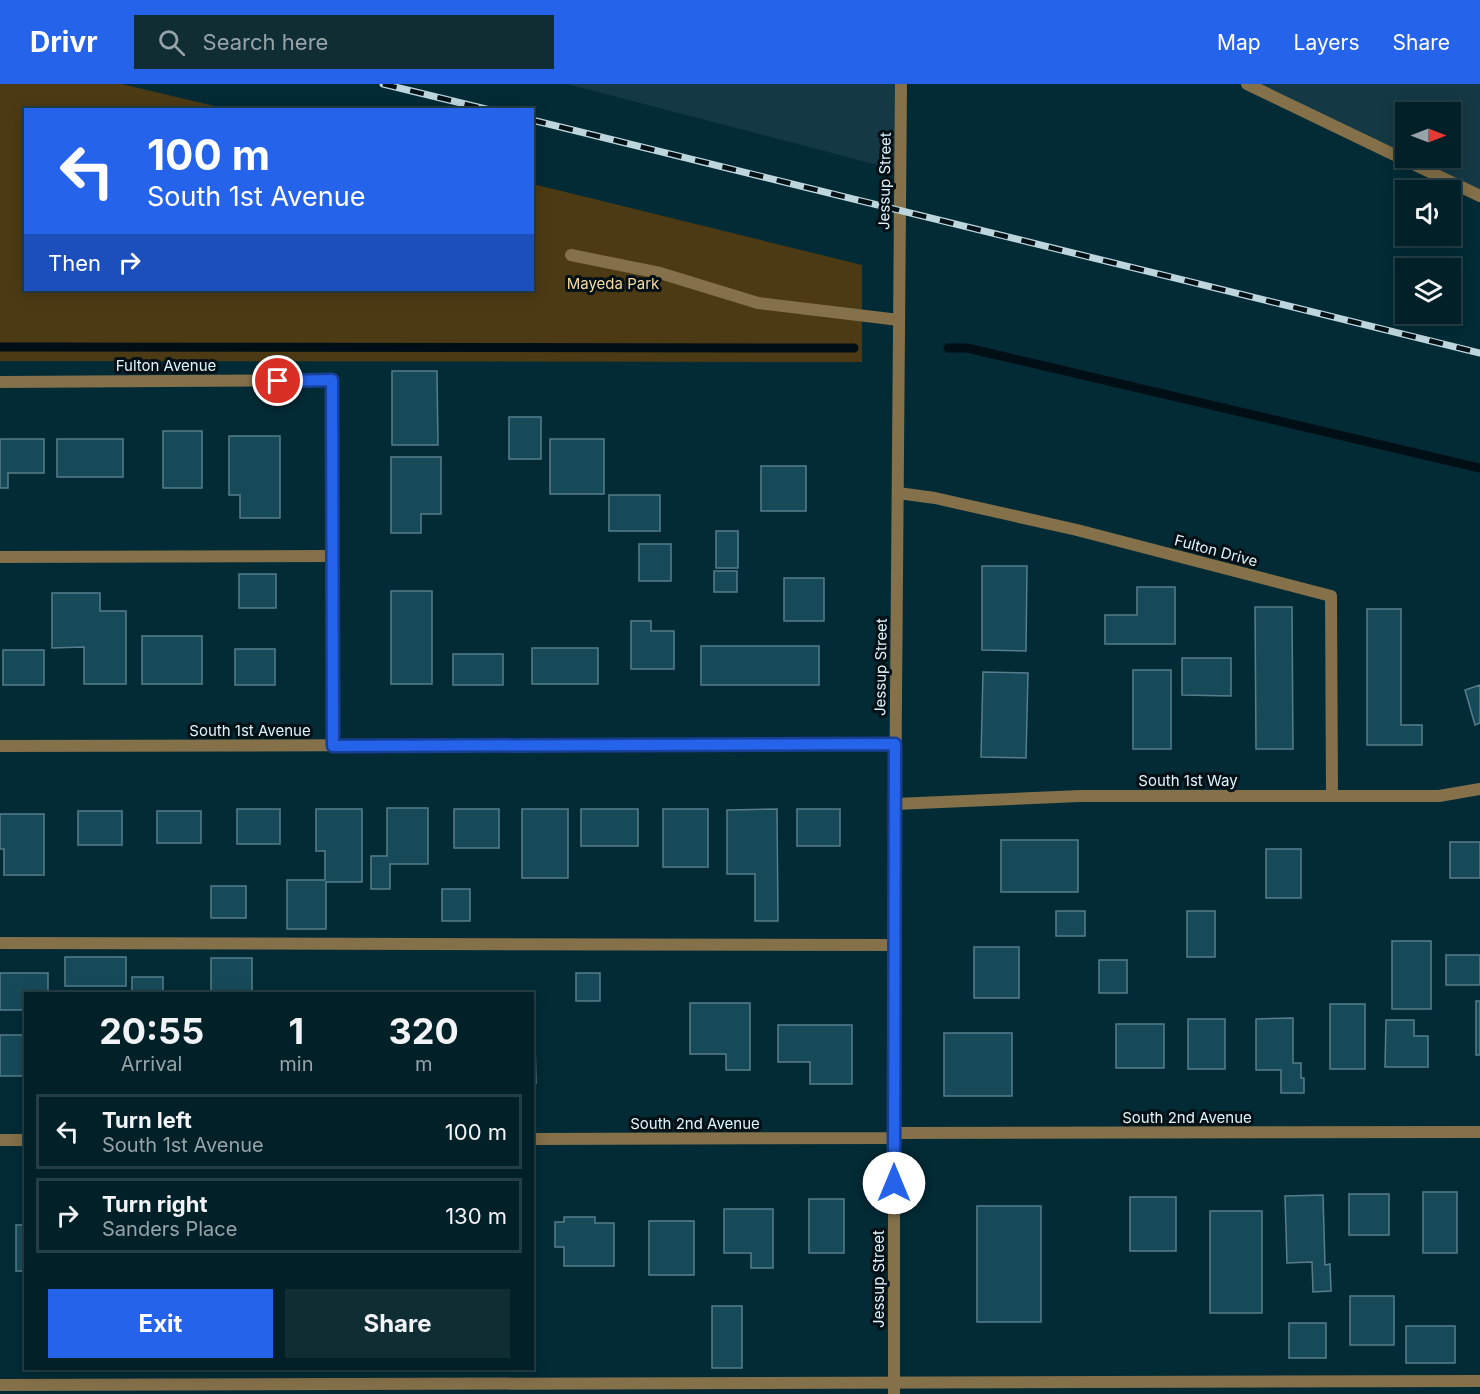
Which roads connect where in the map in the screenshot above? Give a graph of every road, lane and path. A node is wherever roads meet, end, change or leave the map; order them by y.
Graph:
1 (901, 84) edge
2 (1247, 84) edge
3 (1480, 196) edge
4 (571, 255) dead end
5 (899, 320) junction
6 (0, 382) edge
7 (898, 493) junction
8 (332, 556) junction
9 (0, 557) edge
10 (895, 744) junction
11 (0, 746) edge
12 (333, 746) junction
13 (1480, 789) edge
14 (1332, 796) junction
15 (895, 804) junction
16 (0, 944) edge
17 (894, 945) junction
18 (1480, 1132) edge
19 (894, 1136) junction
20 (534, 1139) edge
21 (0, 1140) edge
22 (24, 1140) edge
23 (1480, 1382) edge
24 (0, 1385) edge
25 (894, 1388) edge

1 - 5 street, Jessup Street
2 - 3 street
4 - 5 street
5 - 7 street, Jessup Street
6 - 8 street, Fulton Avenue
7 - 10 street, Jessup Street
7 - 14 street, Fulton Drive
8 - 9 street
8 - 12 street
10 - 12 street, South 1st Avenue
10 - 15 street, Jessup Street
11 - 12 street, South 1st Avenue
13 - 14 street, South 1st Way
14 - 15 street, South 1st Way
15 - 17 street, Jessup Street
16 - 17 street
17 - 19 street, Jessup Street
18 - 19 street, South 2nd Avenue
19 - 20 street, South 2nd Avenue
19 - 25 street, Jessup Street
21 - 22 street
23 - 25 street
24 - 25 street

